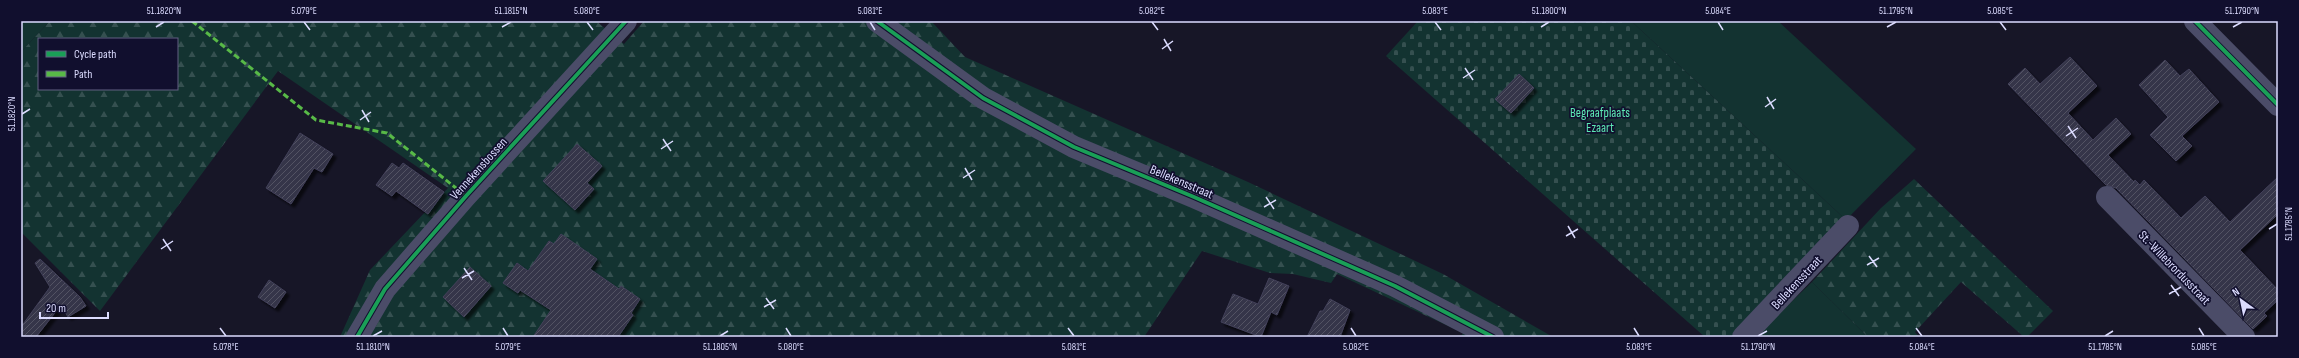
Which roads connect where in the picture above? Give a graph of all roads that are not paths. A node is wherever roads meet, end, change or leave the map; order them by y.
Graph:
1 (626, 21) edge
2 (877, 21) edge
3 (2195, 21) edge
4 (2278, 105) edge
5 (2107, 197) dead end
6 (1848, 226) dead end
7 (357, 337) edge
8 (1493, 337) edge
9 (1743, 337) edge
10 (2244, 337) edge

1 - 7 street, Vennekensbossen
2 - 8 street, Bellekensstraat
3 - 4 street
5 - 10 street, St.-Willebrordusstraat
6 - 9 street, Bellekensstraat

